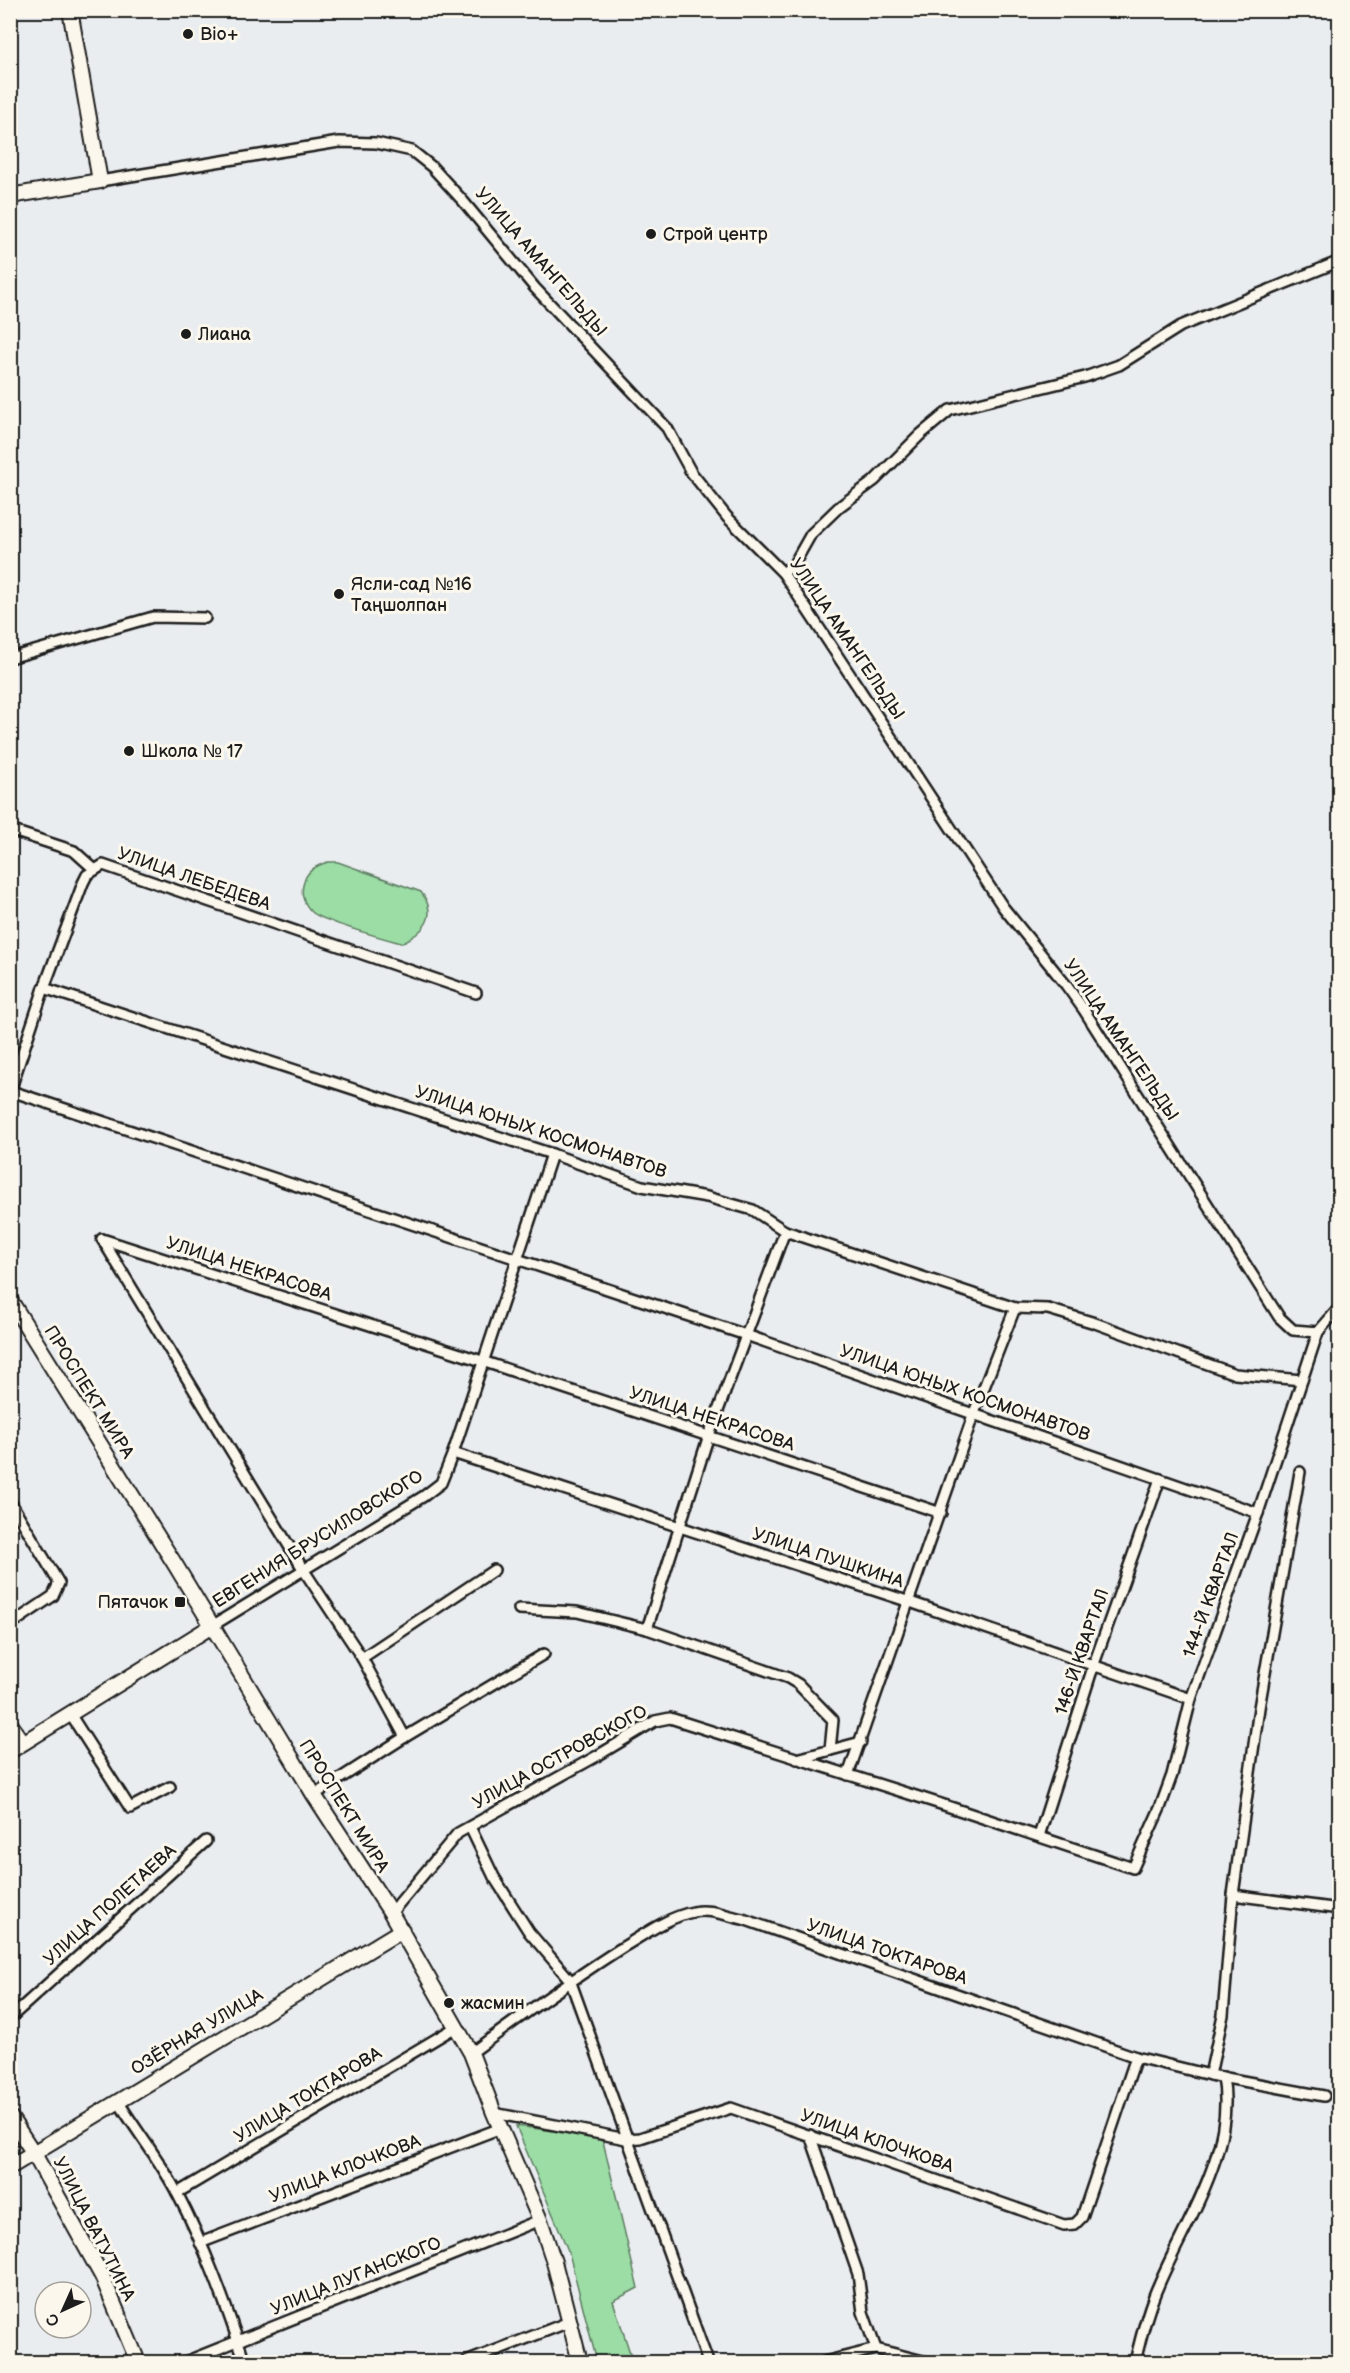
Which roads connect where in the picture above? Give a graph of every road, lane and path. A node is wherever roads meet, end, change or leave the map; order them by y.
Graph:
1 (70, 10) edge
2 (100, 181) junction
3 (10, 196) edge
4 (1340, 261) edge
5 (783, 573) junction
6 (206, 618) dead end
7 (10, 658) edge
8 (10, 830) edge
9 (94, 869) junction
10 (44, 988) junction
11 (476, 993) dead end
12 (11, 1091) edge
13 (552, 1154) junction
14 (785, 1231) junction
15 (516, 1260) junction
16 (10, 1300) edge
17 (1340, 1307) edge
18 (1015, 1308) junction
19 (1318, 1332) junction
20 (746, 1335) junction
21 (482, 1361) junction
22 (1302, 1380) junction
23 (974, 1413) junction
24 (709, 1435) junction
25 (453, 1453) junction
26 (1300, 1472) dead end
27 (1160, 1479) junction
28 (10, 1501) edge
29 (941, 1513) junction
30 (1258, 1513) junction
31 (681, 1528) junction
32 (303, 1569) junction
33 (494, 1570) dead end
34 (910, 1602) junction
35 (519, 1609) dead end
36 (10, 1625) edge
37 (212, 1626) junction
38 (647, 1629) junction
39 (544, 1654) dead end
40 (362, 1658) junction
41 (1094, 1664) junction
42 (1191, 1699) junction
43 (70, 1714) junction
44 (10, 1720) edge
45 (405, 1737) junction
46 (25, 1742) junction
47 (861, 1742) junction
48 (830, 1750) junction
49 (10, 1751) edge
50 (797, 1759) junction
51 (848, 1775) junction
52 (170, 1787) dead end
53 (314, 1795) junction
54 (470, 1827) junction
55 (1039, 1836) junction
56 (206, 1841) dead end
57 (1133, 1868) joint
58 (1233, 1895) junction
59 (1340, 1909) edge
60 (391, 1913) junction
61 (402, 1930) junction
62 (570, 1980) junction
63 (10, 2018) edge
64 (456, 2027) junction
65 (471, 2053) junction
66 (1136, 2057) junction
67 (1210, 2075) junction
68 (1222, 2077) junction
69 (1324, 2096) dead end
70 (118, 2101) junction
71 (494, 2113) junction
72 (10, 2117) edge
73 (501, 2128) junction
74 (810, 2135) junction
75 (626, 2139) junction
76 (33, 2152) junction
77 (10, 2167) edge
78 (177, 2193) junction
79 (540, 2220) junction
80 (200, 2243) junction
81 (569, 2322) junction
82 (238, 2340) junction
83 (876, 2349) junction
84 (138, 2362) edge
85 (184, 2362) edge
86 (245, 2362) edge
87 (466, 2362) edge
88 (580, 2362) edge
89 (708, 2362) edge
90 (824, 2362) edge
91 (927, 2362) edge
92 (1135, 2362) edge

1 - 2 street
2 - 3 street, УЛИЦА АМАНГЕЛЬДЫ
2 - 5 street, УЛИЦА АМАНГЕЛЬДЫ
4 - 5 street
5 - 19 street, УЛИЦА АМАНГЕЛЬДЫ
6 - 7 street
8 - 9 street
9 - 10 street, УЛИЦА ЛЕБЕДЕВА
9 - 11 street, УЛИЦА ЛЕБЕДЕВА
10 - 12 street, УЛИЦА ЛЕБЕДЕВА
10 - 13 street, УЛИЦА ЮНЫХ КОСМОНАВТОВ
12 - 15 street, УЛИЦА ЮНЫХ КОСМОНАВТОВ
13 - 14 street, УЛИЦА ЮНЫХ КОСМОНАВТОВ
13 - 15 street, ЕВГЕНИЯ БРУСИЛОВСКОГО
14 - 18 street, УЛИЦА ЮНЫХ КОСМОНАВТОВ
14 - 20 street
15 - 20 street, УЛИЦА ЮНЫХ КОСМОНАВТОВ
15 - 21 street, ЕВГЕНИЯ БРУСИЛОВСКОГО
16 - 37 street, ПРОСПЕКТ МИРА
17 - 19 street
18 - 22 street, УЛИЦА ЮНЫХ КОСМОНАВТОВ
18 - 23 street
19 - 22 street, 144-Й КВАРТАЛ
20 - 23 street, УЛИЦА ЮНЫХ КОСМОНАВТОВ
20 - 24 street
21 - 24 street, УЛИЦА НЕКРАСОВА
21 - 25 street, ЕВГЕНИЯ БРУСИЛОВСКОГО
21 - 32 street, УЛИЦА НЕКРАСОВА
22 - 30 street, 144-Й КВАРТАЛ
23 - 27 street, УЛИЦА ЮНЫХ КОСМОНАВТОВ
23 - 29 street
24 - 29 street, УЛИЦА НЕКРАСОВА
24 - 31 street
25 - 31 street, УЛИЦА ПУШКИНА
25 - 32 street, ЕВГЕНИЯ БРУСИЛОВСКОГО
26 - 58 street
27 - 30 street, УЛИЦА ЮНЫХ КОСМОНАВТОВ
27 - 41 street, 146-Й КВАРТАЛ
28 - 36 street
29 - 34 street
30 - 42 street, 144-Й КВАРТАЛ
31 - 34 street, УЛИЦА ПУШКИНА
31 - 38 street
32 - 37 street, ЕВГЕНИЯ БРУСИЛОВСКОГО
32 - 40 street, УЛИЦА НЕКРАСОВА
33 - 40 street
34 - 41 street, УЛИЦА ПУШКИНА
34 - 47 street
35 - 38 street
37 - 43 street, ЕВГЕНИЯ БРУСИЛОВСКОГО
37 - 53 street, ПРОСПЕКТ МИРА
38 - 48 street
39 - 45 street
40 - 45 street, УЛИЦА НЕКРАСОВА
41 - 42 street, УЛИЦА ПУШКИНА
41 - 55 street, 146-Й КВАРТАЛ
42 - 57 street, 144-Й КВАРТАЛ
43 - 46 street, ЕВГЕНИЯ БРУСИЛОВСКОГО
43 - 52 street
44 - 46 street
45 - 53 street
46 - 49 street, ЕВГЕНИЯ БРУСИЛОВСКОГО
47 - 48 street
47 - 51 street
48 - 50 street
50 - 51 street, УЛИЦА ОСТРОВСКОГО
50 - 54 street, УЛИЦА ОСТРОВСКОГО
51 - 55 street, УЛИЦА ОСТРОВСКОГО
53 - 60 street, ПРОСПЕКТ МИРА
54 - 60 street, УЛИЦА ОСТРОВСКОГО
54 - 62 street
55 - 57 street, УЛИЦА ОСТРОВСКОГО
56 - 63 street, УЛИЦА ПОЛЕТАЕВА
58 - 59 street
58 - 67 street
60 - 61 street, ПРОСПЕКТ МИРА
61 - 64 street, ПРОСПЕКТ МИРА
61 - 70 street, ОЗЁРНАЯ УЛИЦА
62 - 65 street, УЛИЦА ТОКТАРОВА
62 - 66 street, УЛИЦА ТОКТАРОВА
62 - 75 street
64 - 65 street, ПРОСПЕКТ МИРА
64 - 78 street, УЛИЦА ТОКТАРОВА
65 - 71 street, ПРОСПЕКТ МИРА
66 - 67 street, УЛИЦА ТОКТАРОВА
66 - 74 street, УЛИЦА КЛОЧКОВА
67 - 68 street, УЛИЦА ТОКТАРОВА
68 - 69 street, УЛИЦА ТОКТАРОВА
68 - 92 street
70 - 76 street, ОЗЁРНАЯ УЛИЦА
70 - 78 street
71 - 73 street, ПРОСПЕКТ МИРА
71 - 75 street, УЛИЦА КЛОЧКОВА
72 - 76 street, УЛИЦА ВАТУТИНА
73 - 79 street, ПРОСПЕКТ МИРА
73 - 80 street, УЛИЦА КЛОЧКОВА
74 - 75 street, УЛИЦА КЛОЧКОВА
74 - 83 street
75 - 89 street
76 - 77 street, ОЗЁРНАЯ УЛИЦА
76 - 84 street, УЛИЦА ВАТУТИНА
78 - 80 street
79 - 81 street, ПРОСПЕКТ МИРА
79 - 82 street, УЛИЦА ЛУГАНСКОГО
80 - 82 street
81 - 87 street
81 - 88 street, ПРОСПЕКТ МИРА
82 - 85 street, УЛИЦА ЛУГАНСКОГО
82 - 86 street
83 - 90 street
83 - 91 street

